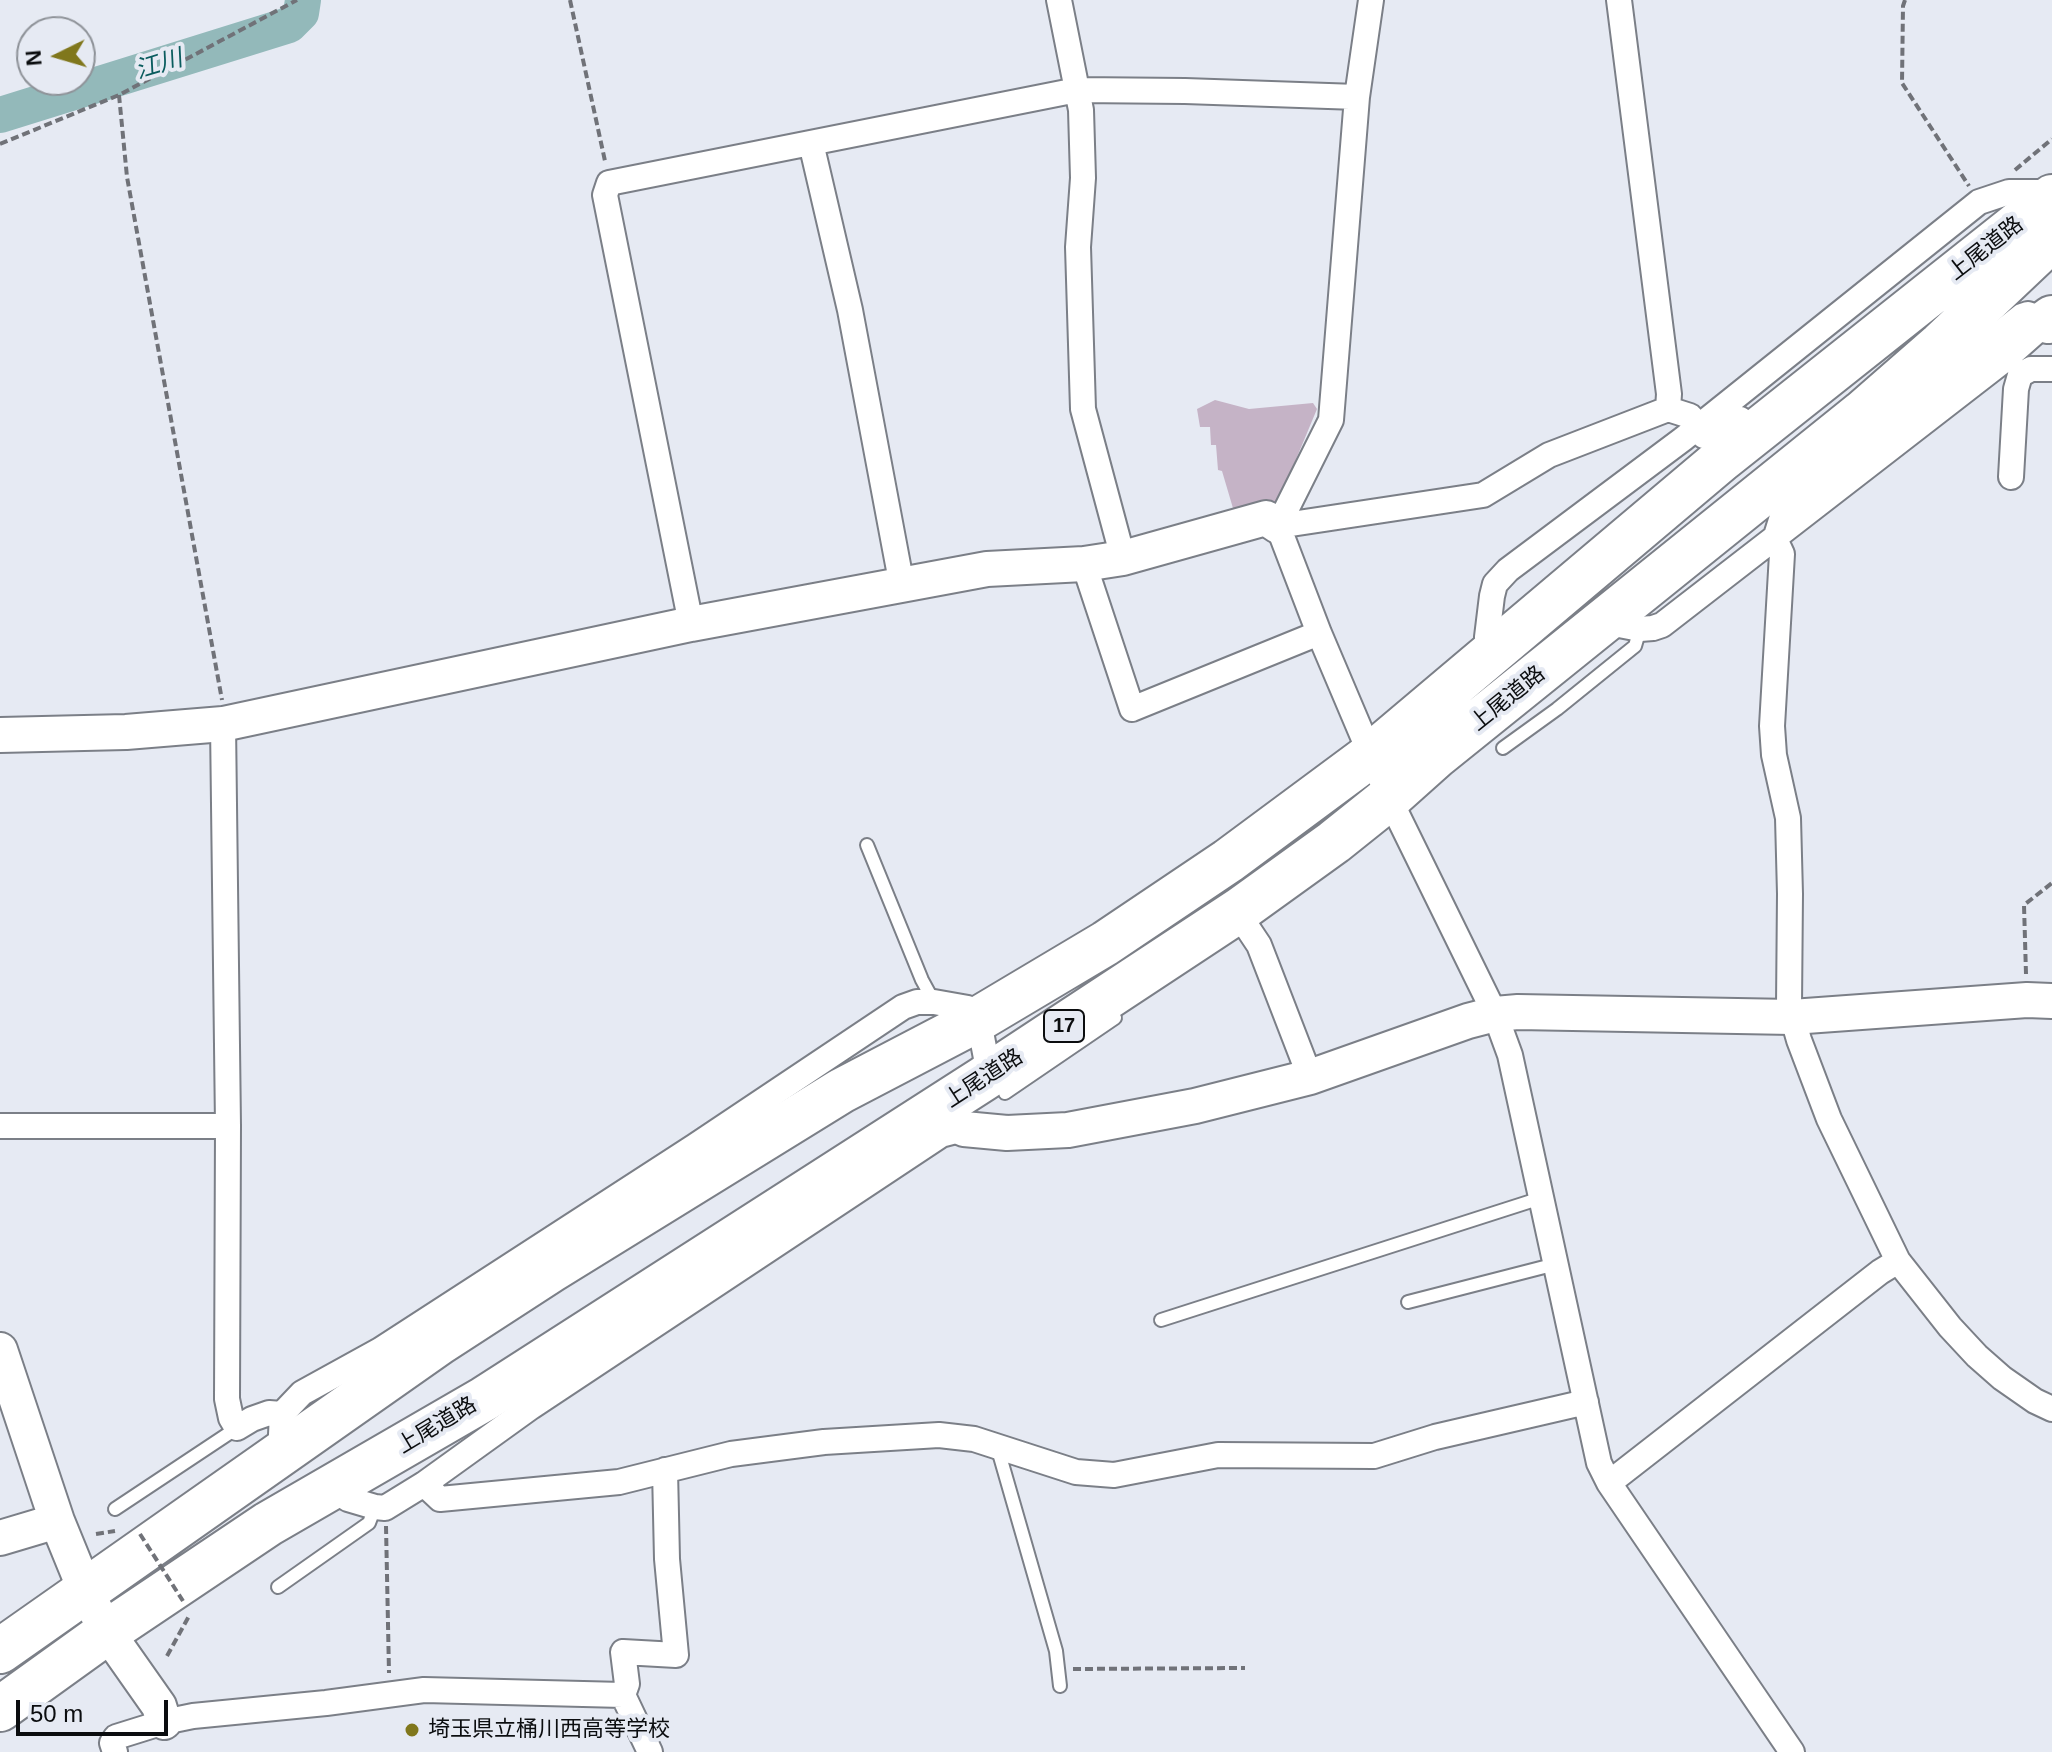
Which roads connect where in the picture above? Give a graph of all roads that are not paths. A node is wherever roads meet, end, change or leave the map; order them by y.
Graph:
1 (1059, 0) edge
2 (1371, 0) edge
3 (1619, 0) edge
4 (1077, 90) junction
5 (1357, 97) junction
6 (811, 143) junction
7 (2052, 195) edge
8 (2052, 239) edge
9 (2051, 323) edge
10 (1860, 337) dead end
11 (2052, 369) edge
12 (1668, 409) junction
13 (1697, 427) junction
14 (2011, 477) dead end
15 (1278, 526) junction
16 (1775, 539) junction
17 (1123, 558) junction
18 (1084, 564) junction
19 (902, 586) junction
20 (691, 624) junction
21 (1623, 624) junction
22 (1319, 633) junction
23 (1492, 652) junction
24 (223, 724) junction
25 (0, 735) edge
26 (1503, 748) dead end
27 (1371, 755) junction
28 (1389, 798) junction
29 (867, 845) dead end
30 (1240, 923) junction
31 (2039, 1000) edge
32 (934, 1002) junction
33 (1495, 1014) junction
34 (1120, 1015) dead end
35 (1792, 1017) junction
36 (978, 1019) junction
37 (1310, 1077) junction
38 (994, 1086) junction
39 (0, 1126) edge
40 (228, 1126) junction
41 (964, 1129) joint
42 (1541, 1198) junction
43 (1898, 1261) junction
44 (1556, 1264) junction
45 (1408, 1302) dead end
46 (1161, 1320) dead end
47 (0, 1350) edge
48 (1586, 1402) junction
49 (2052, 1409) edge
50 (237, 1428) junction
51 (281, 1435) junction
52 (997, 1446) junction
53 (665, 1470) junction
54 (1609, 1483) junction
55 (424, 1484) junction
56 (332, 1488) junction
57 (380, 1508) junction
58 (115, 1509) dead end
59 (57, 1521) junction
60 (0, 1538) edge
61 (278, 1587) dead end
62 (86, 1592) junction
63 (107, 1632) junction
64 (0, 1651) edge
65 (1060, 1686) dead end
66 (623, 1695) junction
67 (0, 1709) edge
68 (164, 1722) junction
69 (115, 1752) edge
70 (650, 1752) edge
71 (1792, 1752) edge

1 - 4 street
2 - 5 street
3 - 12 street
4 - 5 street
4 - 6 street
4 - 17 street
5 - 15 street
6 - 19 street
6 - 20 street
7 - 13 street
7 - 23 highway, 上尾道路 / 17
8 - 21 highway, 上尾道路 / 17
9 - 16 street
9 - 16 street
10 - 13 street
11 - 14 street
12 - 13 street
12 - 15 street
13 - 23 street
15 - 17 street
15 - 22 street
16 - 21 street
16 - 35 street
17 - 18 street
18 - 19 street
18 - 22 street
19 - 20 street
20 - 24 street
21 - 26 lane
21 - 28 highway, 上尾道路 / 17
22 - 27 street
23 - 27 highway, 上尾道路 / 17
24 - 25 street
24 - 40 street
27 - 28 street
27 - 36 highway, 上尾道路 / 17
28 - 30 highway, 上尾道路 / 17
28 - 33 street
29 - 32 lane
30 - 37 street
30 - 38 highway, 上尾道路 / 17
31 - 35 street
32 - 36 street
32 - 51 street
33 - 35 street
33 - 37 street
33 - 42 street
34 - 38 lane
35 - 43 street
36 - 38 street
36 - 51 highway, 上尾道路 / 17
37 - 41 street
38 - 56 highway, 上尾道路 / 17
39 - 40 street
40 - 50 street
41 - 55 street
42 - 44 street
42 - 46 lane
43 - 49 street
43 - 54 street
44 - 45 lane
44 - 48 street
47 - 59 street
48 - 52 street
48 - 54 street
50 - 51 street
50 - 58 lane
51 - 62 highway, 上尾道路 / 17
52 - 53 street
52 - 65 lane
53 - 55 street
53 - 66 street
54 - 71 street
55 - 57 street
56 - 57 street
56 - 63 highway, 上尾道路 / 17
57 - 61 lane
59 - 60 street
59 - 62 street
62 - 63 street
62 - 64 highway, 上尾道路 / 17
63 - 67 highway, 上尾道路 / 17
63 - 68 street
66 - 68 street
66 - 70 street
68 - 69 street

